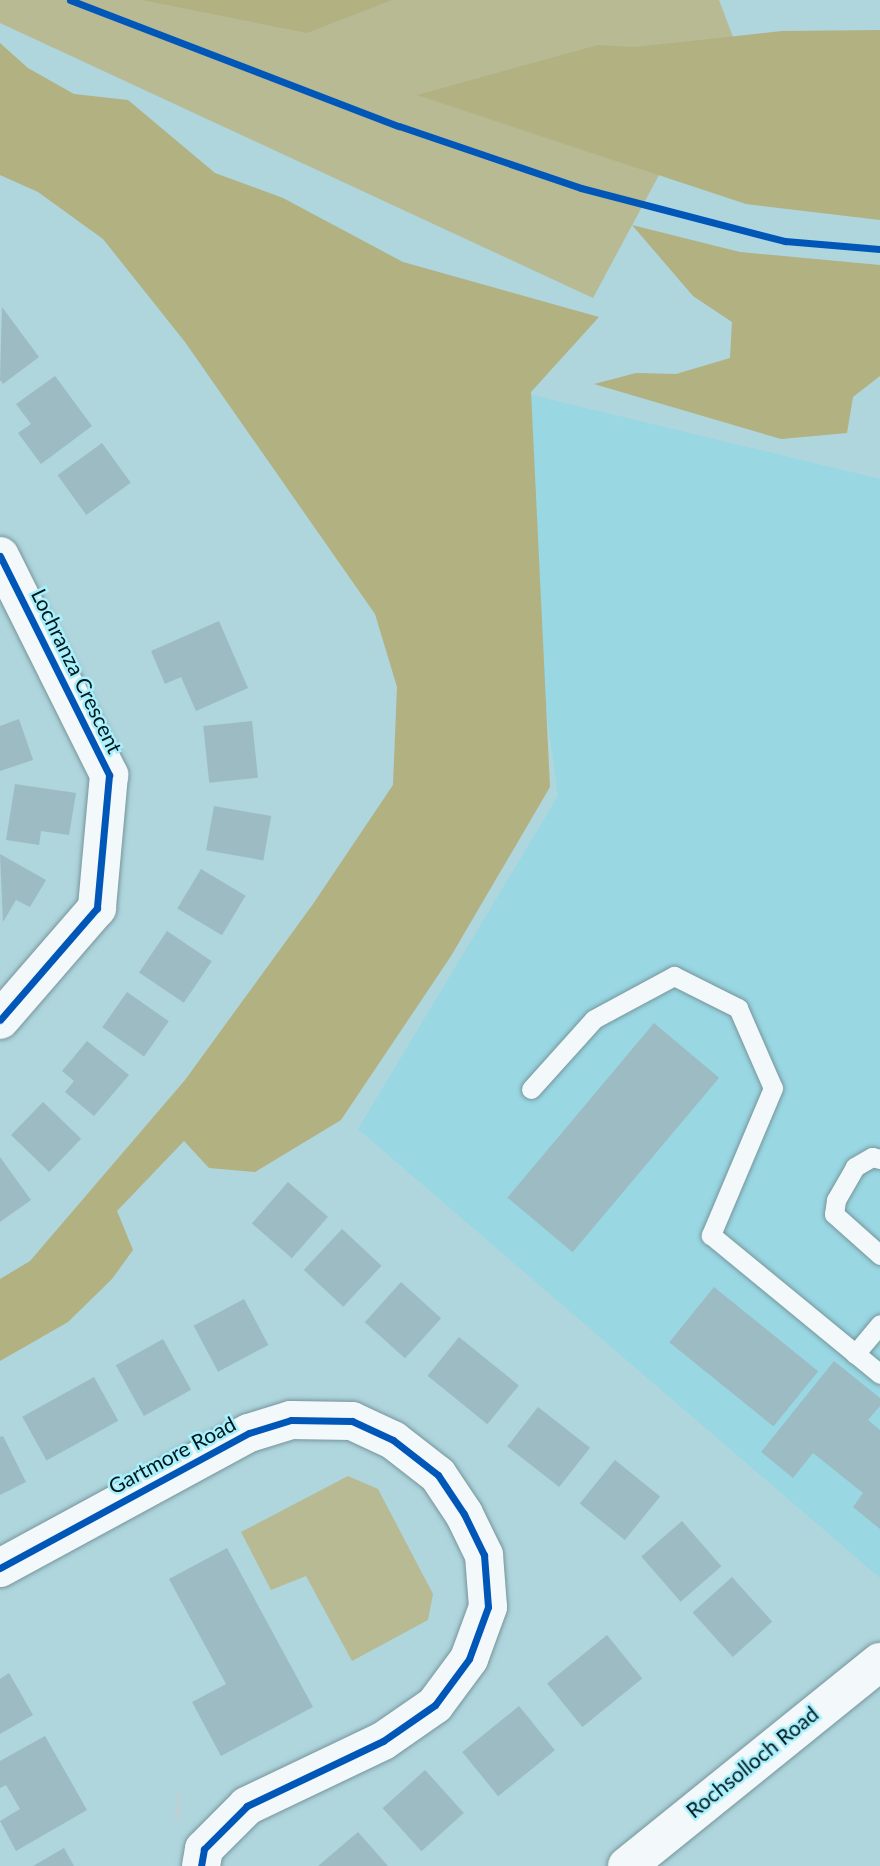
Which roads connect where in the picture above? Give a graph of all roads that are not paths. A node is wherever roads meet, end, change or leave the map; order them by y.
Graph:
1 (0, 555) edge
2 (0, 1020) edge
3 (531, 1089) dead end
4 (880, 1159) edge
5 (880, 1255) edge
6 (880, 1324) edge
7 (855, 1354) junction
8 (880, 1374) edge
9 (0, 1568) edge
10 (880, 1662) edge
11 (201, 1866) edge
12 (627, 1866) edge

1 - 2 street, Lochranza Crescent
3 - 7 lane
4 - 5 lane
6 - 7 lane
7 - 8 lane
9 - 11 street, Gartmore Road
10 - 12 street, Rochsolloch Road

